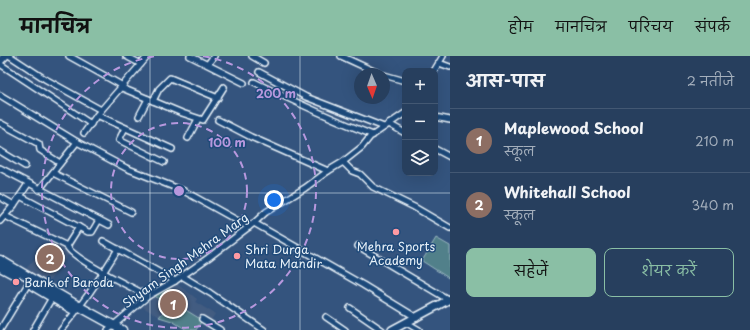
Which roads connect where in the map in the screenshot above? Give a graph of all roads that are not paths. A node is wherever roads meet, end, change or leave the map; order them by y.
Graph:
1 (5, 56) edge
2 (10, 56) edge
3 (69, 56) edge
4 (126, 56) edge
5 (148, 56) edge
6 (190, 56) edge
7 (214, 56) edge
8 (252, 56) edge
9 (341, 56) edge
10 (443, 56) edge
11 (0, 61) edge
12 (264, 63) dead end
13 (439, 63) junction
14 (0, 64) edge
15 (141, 64) junction
16 (208, 64) junction
17 (450, 67) edge
18 (367, 68) edge
19 (436, 68) edge
20 (259, 72) dead end
21 (390, 77) edge
22 (402, 80) edge
23 (254, 82) dead end
24 (244, 83) dead end
25 (122, 87) junction
26 (224, 87) dead end
27 (0, 95) edge
28 (218, 98) junction
29 (151, 100) junction
30 (101, 110) junction
31 (97, 115) junction
32 (402, 115) edge
33 (139, 116) dead end
34 (438, 117) edge
35 (198, 119) junction
36 (218, 120) dead end
37 (450, 120) edge
38 (0, 123) edge
39 (91, 124) junction
40 (387, 126) junction
41 (126, 128) junction
42 (402, 132) edge
43 (84, 133) dead end
44 (373, 135) junction
45 (188, 138) dead end
46 (77, 142) junction
47 (172, 149) dead end
48 (0, 151) edge
49 (438, 151) edge
50 (450, 157) edge
51 (164, 162) dead end
52 (343, 162) junction
53 (60, 163) junction
54 (25, 166) dead end
55 (0, 168) edge
56 (328, 171) junction
57 (53, 173) junction
58 (28, 184) junction
59 (39, 190) junction
60 (20, 196) junction
61 (0, 197) edge
62 (14, 205) junction
63 (131, 212) dead end
64 (5, 216) junction
65 (99, 220) junction
66 (0, 221) edge
67 (254, 223) junction
68 (109, 225) dead end
69 (79, 227) junction
70 (249, 227) junction
71 (450, 228) edge
72 (103, 241) dead end
73 (67, 246) junction
74 (358, 246) dead end
75 (118, 249) junction
76 (2, 266) edge
77 (104, 272) junction
78 (182, 276) junction
79 (30, 281) junction
80 (175, 281) junction
81 (54, 295) junction
82 (148, 296) junction
83 (449, 299) edge
84 (350, 308) dead end
85 (78, 309) junction
86 (326, 318) dead end
87 (417, 318) junction
88 (202, 319) dead end
89 (407, 323) junction
90 (110, 329) edge
91 (0, 330) edge
92 (33, 330) edge
93 (61, 330) edge
94 (122, 330) edge
95 (220, 330) edge
96 (264, 330) edge
97 (345, 330) edge
98 (382, 330) edge
99 (392, 330) edge
100 (419, 330) edge

1 - 11 street
2 - 30 street
3 - 25 street
4 - 15 street
5 - 15 street
6 - 16 street
7 - 16 street
8 - 12 street
9 - 18 street
10 - 13 street
13 - 17 street
13 - 19 street
14 - 39 street
15 - 25 street
16 - 24 street
20 - 40 street
21 - 22 street
23 - 44 street
25 - 29 street
25 - 30 street
26 - 28 street
27 - 46 street
28 - 29 street
28 - 35 street
29 - 33 street
29 - 35 street
30 - 31 street
31 - 39 street
31 - 41 street
32 - 40 street, Shyam Singh Mehra Marg
34 - 37 street
35 - 45 street
36 - 56 street
38 - 53 street
39 - 43 street
40 - 42 street
40 - 44 street, Shyam Singh Mehra Marg
41 - 47 street
41 - 51 street
44 - 52 street, Shyam Singh Mehra Marg
46 - 53 street
46 - 70 street
48 - 54 street
49 - 50 street
52 - 56 street, Shyam Singh Mehra Marg
52 - 71 street
53 - 57 street
55 - 58 street
56 - 67 street, Shyam Singh Mehra Marg
57 - 59 street
57 - 63 street
58 - 59 street
58 - 60 street
59 - 65 street
60 - 62 street
60 - 69 street
61 - 62 street
62 - 64 street
64 - 66 street
64 - 73 street
65 - 68 street
65 - 69 street
67 - 70 street, Shyam Singh Mehra Marg
67 - 87 street
69 - 73 street
70 - 78 street, Shyam Singh Mehra Marg
72 - 75 street
73 - 77 street
74 - 83 street
75 - 77 street
75 - 80 street
76 - 79 main road
77 - 82 street
77 - 85 street
78 - 80 street, Shyam Singh Mehra Marg
78 - 96 street
79 - 81 main road
79 - 91 street
80 - 82 street, Shyam Singh Mehra Marg
81 - 85 main road
81 - 92 street
82 - 90 street, Shyam Singh Mehra Marg
83 - 87 street
84 - 98 street
85 - 90 main road
85 - 93 street
86 - 97 street
87 - 89 street
88 - 95 street
89 - 99 street
89 - 100 street
90 - 94 main road

